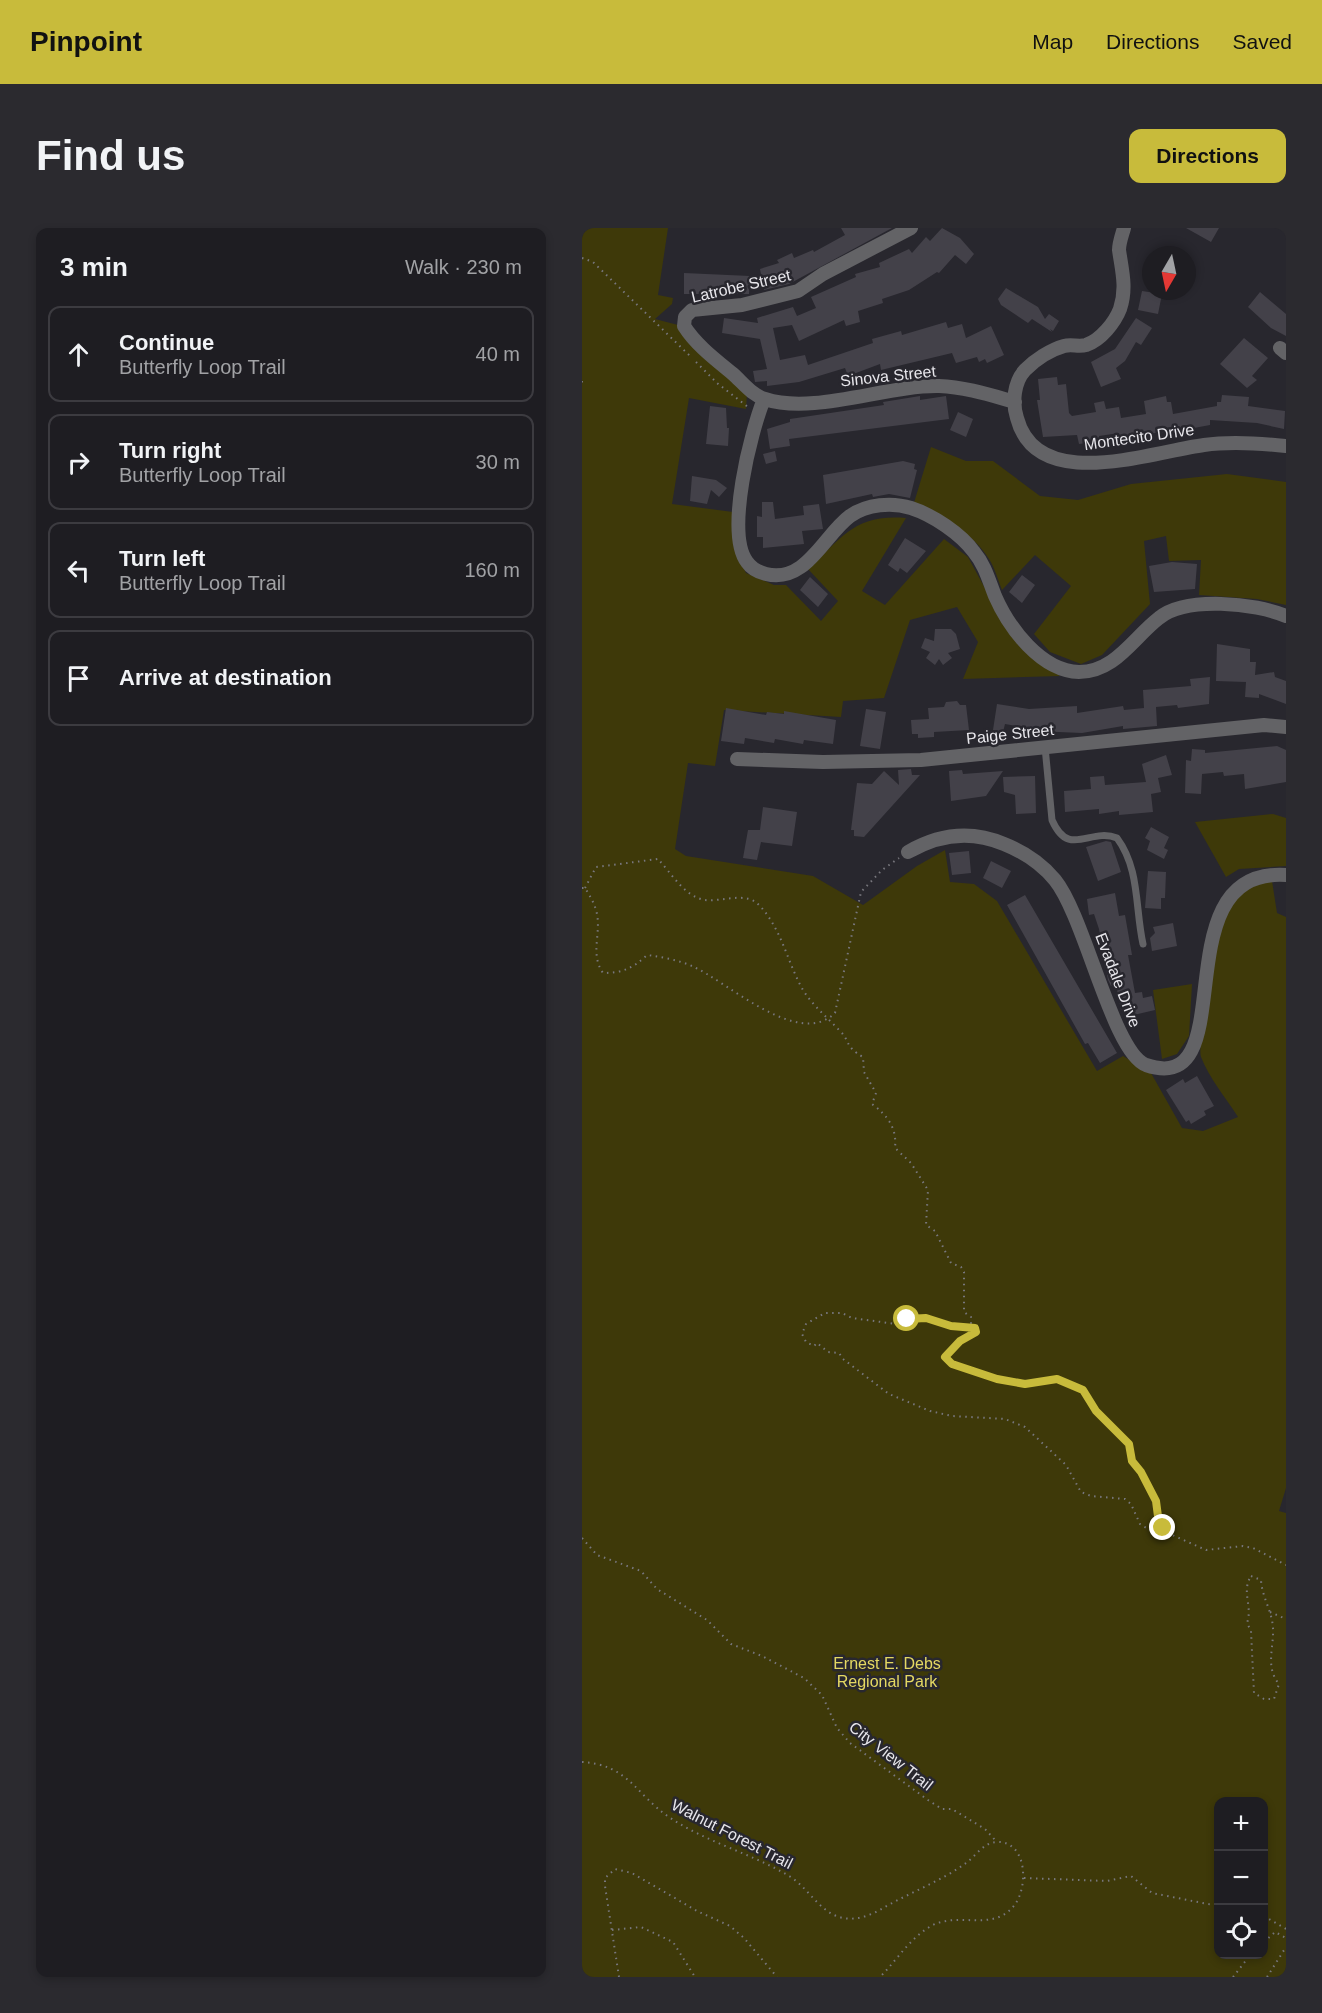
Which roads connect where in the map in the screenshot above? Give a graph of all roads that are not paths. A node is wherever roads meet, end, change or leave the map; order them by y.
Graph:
1 (911, 228) edge
2 (1124, 228) edge
3 (764, 399) junction
4 (1015, 402) junction
5 (1286, 446) edge
6 (1286, 616) edge
7 (1286, 727) edge
8 (1045, 747) junction
9 (737, 759) dead end
10 (909, 852) road end
11 (1286, 875) edge
12 (1143, 944) dead end

1 - 3 street, Latrobe Street
2 - 4 street
3 - 4 street, Sinova Street
3 - 6 street
4 - 5 street, Montecito Drive
7 - 8 street, Paige Street
8 - 9 street, Paige Street
8 - 12 lane
10 - 11 street, Evadale Drive

